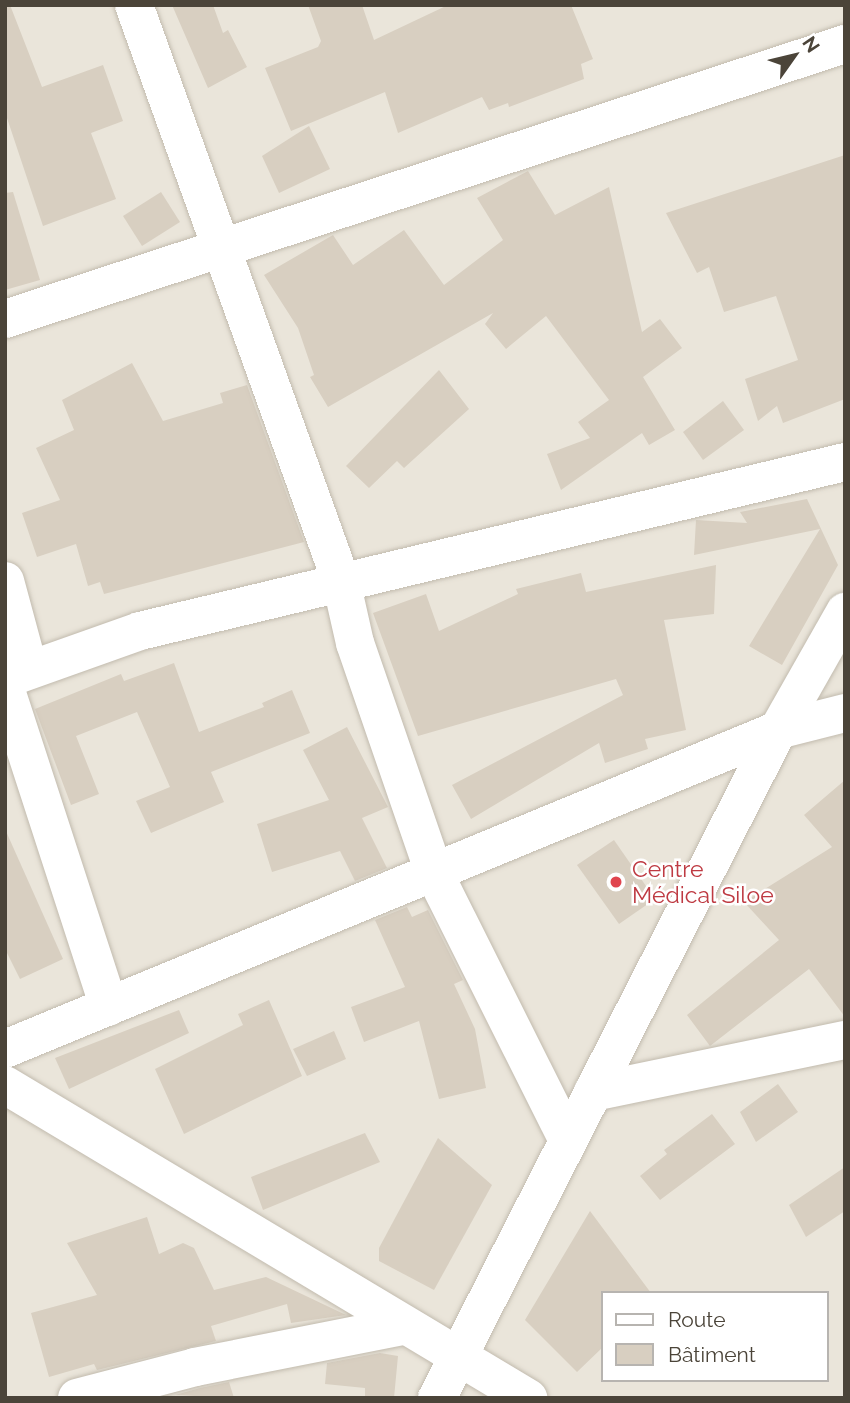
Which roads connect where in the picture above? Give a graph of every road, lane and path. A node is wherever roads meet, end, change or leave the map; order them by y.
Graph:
1 (134, 5) edge
2 (845, 44) edge
3 (220, 246) junction
4 (5, 319) edge
5 (845, 462) edge
6 (5, 581) edge
7 (341, 581) junction
8 (845, 612) edge
9 (13, 679) edge
10 (845, 713) edge
11 (778, 730) junction
12 (435, 875) junction
13 (109, 1007) junction
14 (845, 1040) edge
15 (5, 1049) edge
16 (5, 1086) edge
17 (593, 1092) junction
18 (568, 1141) junction
19 (402, 1326) junction
20 (457, 1359) junction
21 (77, 1398) edge
22 (437, 1398) edge
23 (528, 1398) edge

1 - 3 street
2 - 3 street
3 - 4 street
3 - 7 street
5 - 7 street
6 - 9 street
7 - 9 street
7 - 12 street
8 - 11 street
9 - 13 street
10 - 11 street
11 - 12 street
11 - 17 street
12 - 13 street
12 - 18 street
13 - 15 street
14 - 17 street
16 - 19 street
17 - 18 street
18 - 20 street
19 - 20 street
19 - 21 street
20 - 22 street
20 - 23 street

